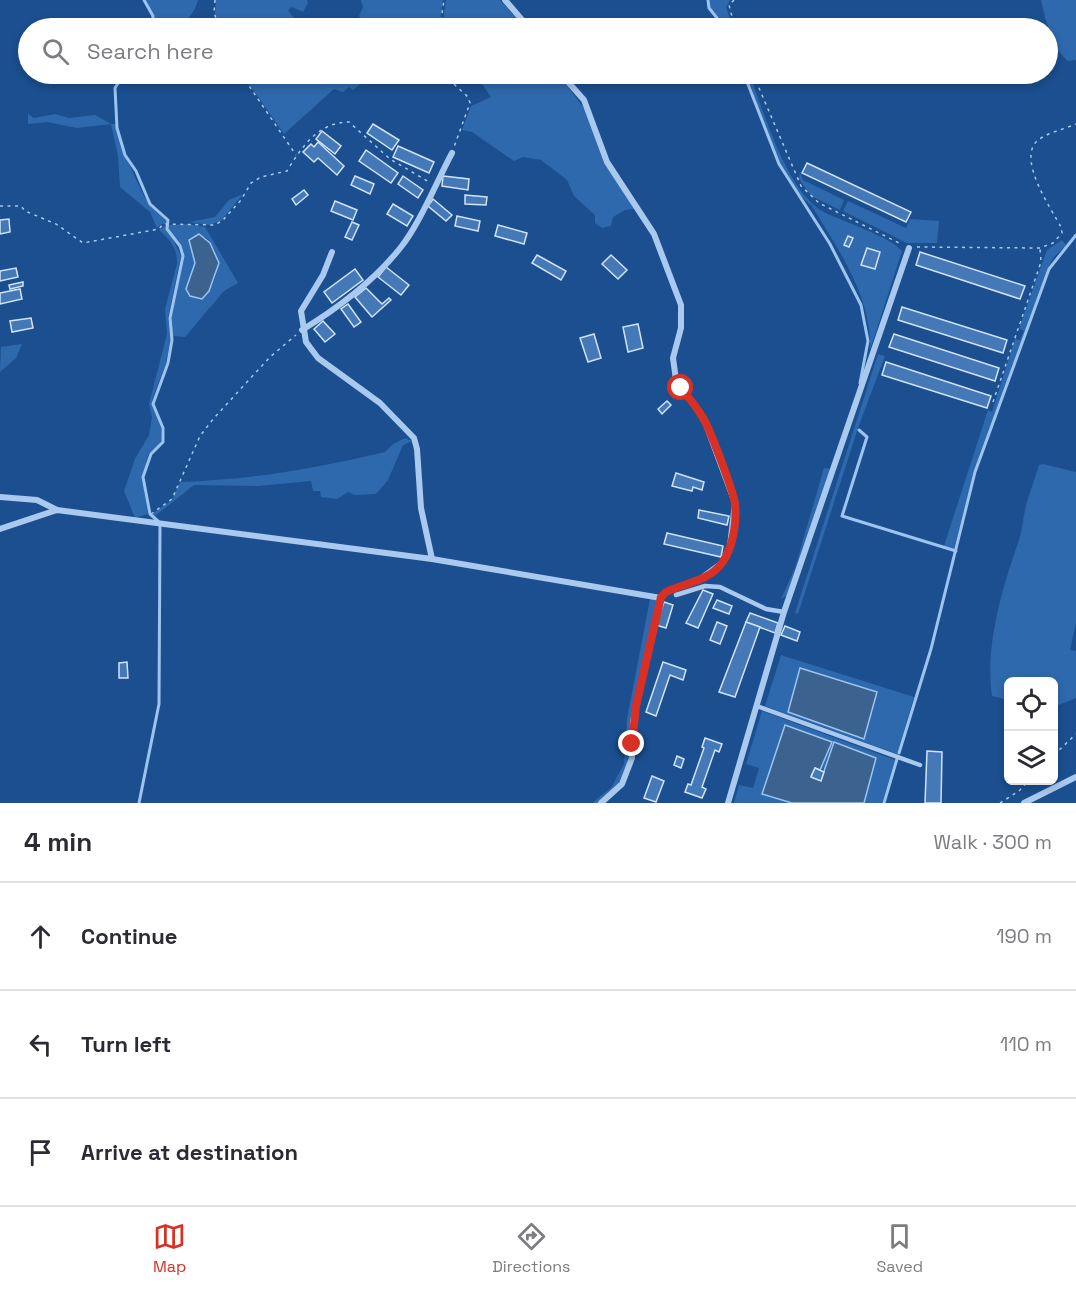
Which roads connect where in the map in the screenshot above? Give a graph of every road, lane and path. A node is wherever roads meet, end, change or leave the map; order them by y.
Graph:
1 (215, 0) edge
2 (444, 0) edge
3 (505, 0) edge
4 (734, 0) edge
5 (216, 18) edge
6 (441, 18) edge
7 (520, 18) edge
8 (731, 18) edge
9 (248, 84) edge
10 (454, 84) edge
11 (570, 84) edge
12 (757, 84) edge
13 (1076, 124) edge
14 (452, 153) joint
15 (297, 155) junction
16 (435, 186) junction
17 (0, 207) edge
18 (909, 248) junction
19 (1040, 248) junction
20 (332, 252) dead end
21 (302, 330) junction
22 (993, 402) dead end
23 (0, 497) edge
24 (57, 510) junction
25 (136, 520) junction
26 (0, 529) edge
27 (432, 559) junction
28 (676, 595) dead end
29 (661, 597) junction
30 (784, 612) junction
31 (757, 706) junction
32 (1076, 734) edge
33 (1058, 750) edge
34 (920, 765) dead end
35 (1076, 777) edge
36 (1024, 785) edge
37 (601, 803) edge
38 (728, 803) edge
39 (1000, 803) edge
40 (1024, 803) edge

1 - 5 path
2 - 6 path
3 - 7 street
4 - 8 path
9 - 15 path
10 - 14 path
11 - 29 street
12 - 18 path
13 - 19 path
14 - 16 street
15 - 16 path
15 - 17 path
16 - 21 street
18 - 19 path
18 - 30 street
19 - 22 path
20 - 21 street
21 - 25 path
21 - 27 street
23 - 24 street
24 - 25 street
24 - 26 street
25 - 27 street
27 - 29 street
28 - 30 lane
29 - 37 street
30 - 31 street
31 - 34 lane
31 - 38 street
32 - 33 path
35 - 40 street
36 - 39 path

